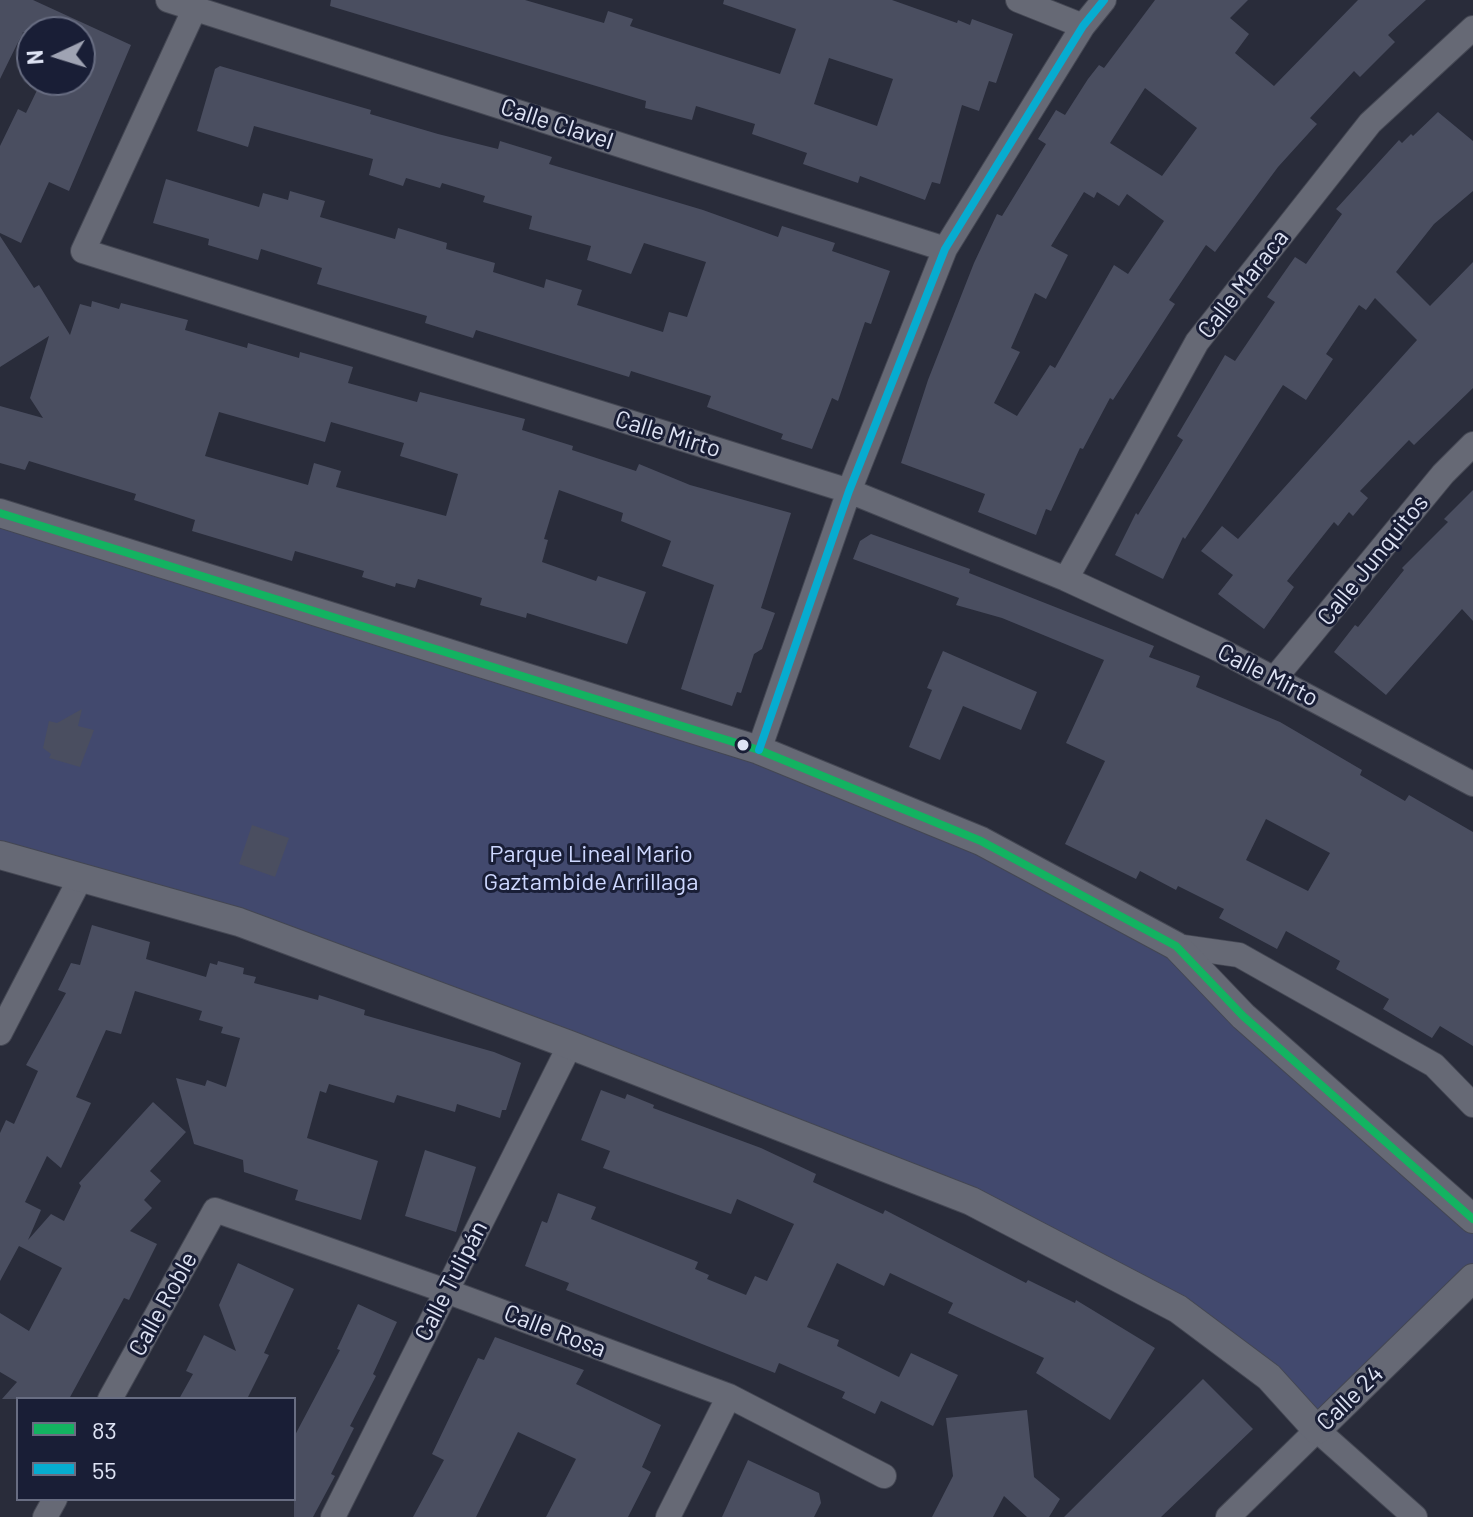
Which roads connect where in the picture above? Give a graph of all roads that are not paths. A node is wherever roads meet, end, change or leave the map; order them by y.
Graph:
1 (168, 0) edge
2 (1018, 0) edge
3 (1104, 0) edge
4 (195, 8) junction
5 (1083, 26) junction
6 (1473, 28) edge
7 (945, 249) junction
8 (1473, 444) edge
9 (849, 491) junction
10 (0, 513) edge
11 (1066, 579) junction
12 (1275, 678) junction
13 (759, 750) junction
14 (1473, 784) edge
15 (0, 855) edge
16 (80, 879) junction
17 (1176, 946) junction
18 (0, 1033) edge
19 (570, 1045) junction
20 (1473, 1105) edge
21 (215, 1210) joint
22 (1473, 1219) edge
23 (1473, 1278) edge
24 (446, 1291) junction
25 (729, 1396) junction
26 (111, 1397) edge
27 (1317, 1430) junction
28 (884, 1476) dead end
29 (333, 1517) edge
30 (668, 1517) edge
31 (1228, 1517) edge
32 (1415, 1517) edge

1 - 4 street, Calle Clavel
2 - 5 street
3 - 5 street
4 - 7 street, Calle Clavel
4 - 9 street, Calle Mirto
5 - 7 street
6 - 11 street, Calle Maraca
7 - 9 street
8 - 12 street, Calle Junquitos
9 - 11 street, Calle Mirto
9 - 13 street
10 - 13 street
11 - 12 street, Calle Mirto
12 - 14 street, Calle Mirto
13 - 17 street
15 - 16 street
16 - 18 street
16 - 19 street
17 - 20 street
17 - 22 street
19 - 24 street, Calle Tulipán
19 - 27 street
21 - 24 street, Calle Rosa
21 - 26 street, Calle Roble
23 - 27 street, Calle 24
24 - 25 street, Calle Rosa
24 - 29 street, Calle Tulipán
25 - 28 street, Calle Rosa
25 - 30 street
27 - 31 street, Calle 24
27 - 32 street

